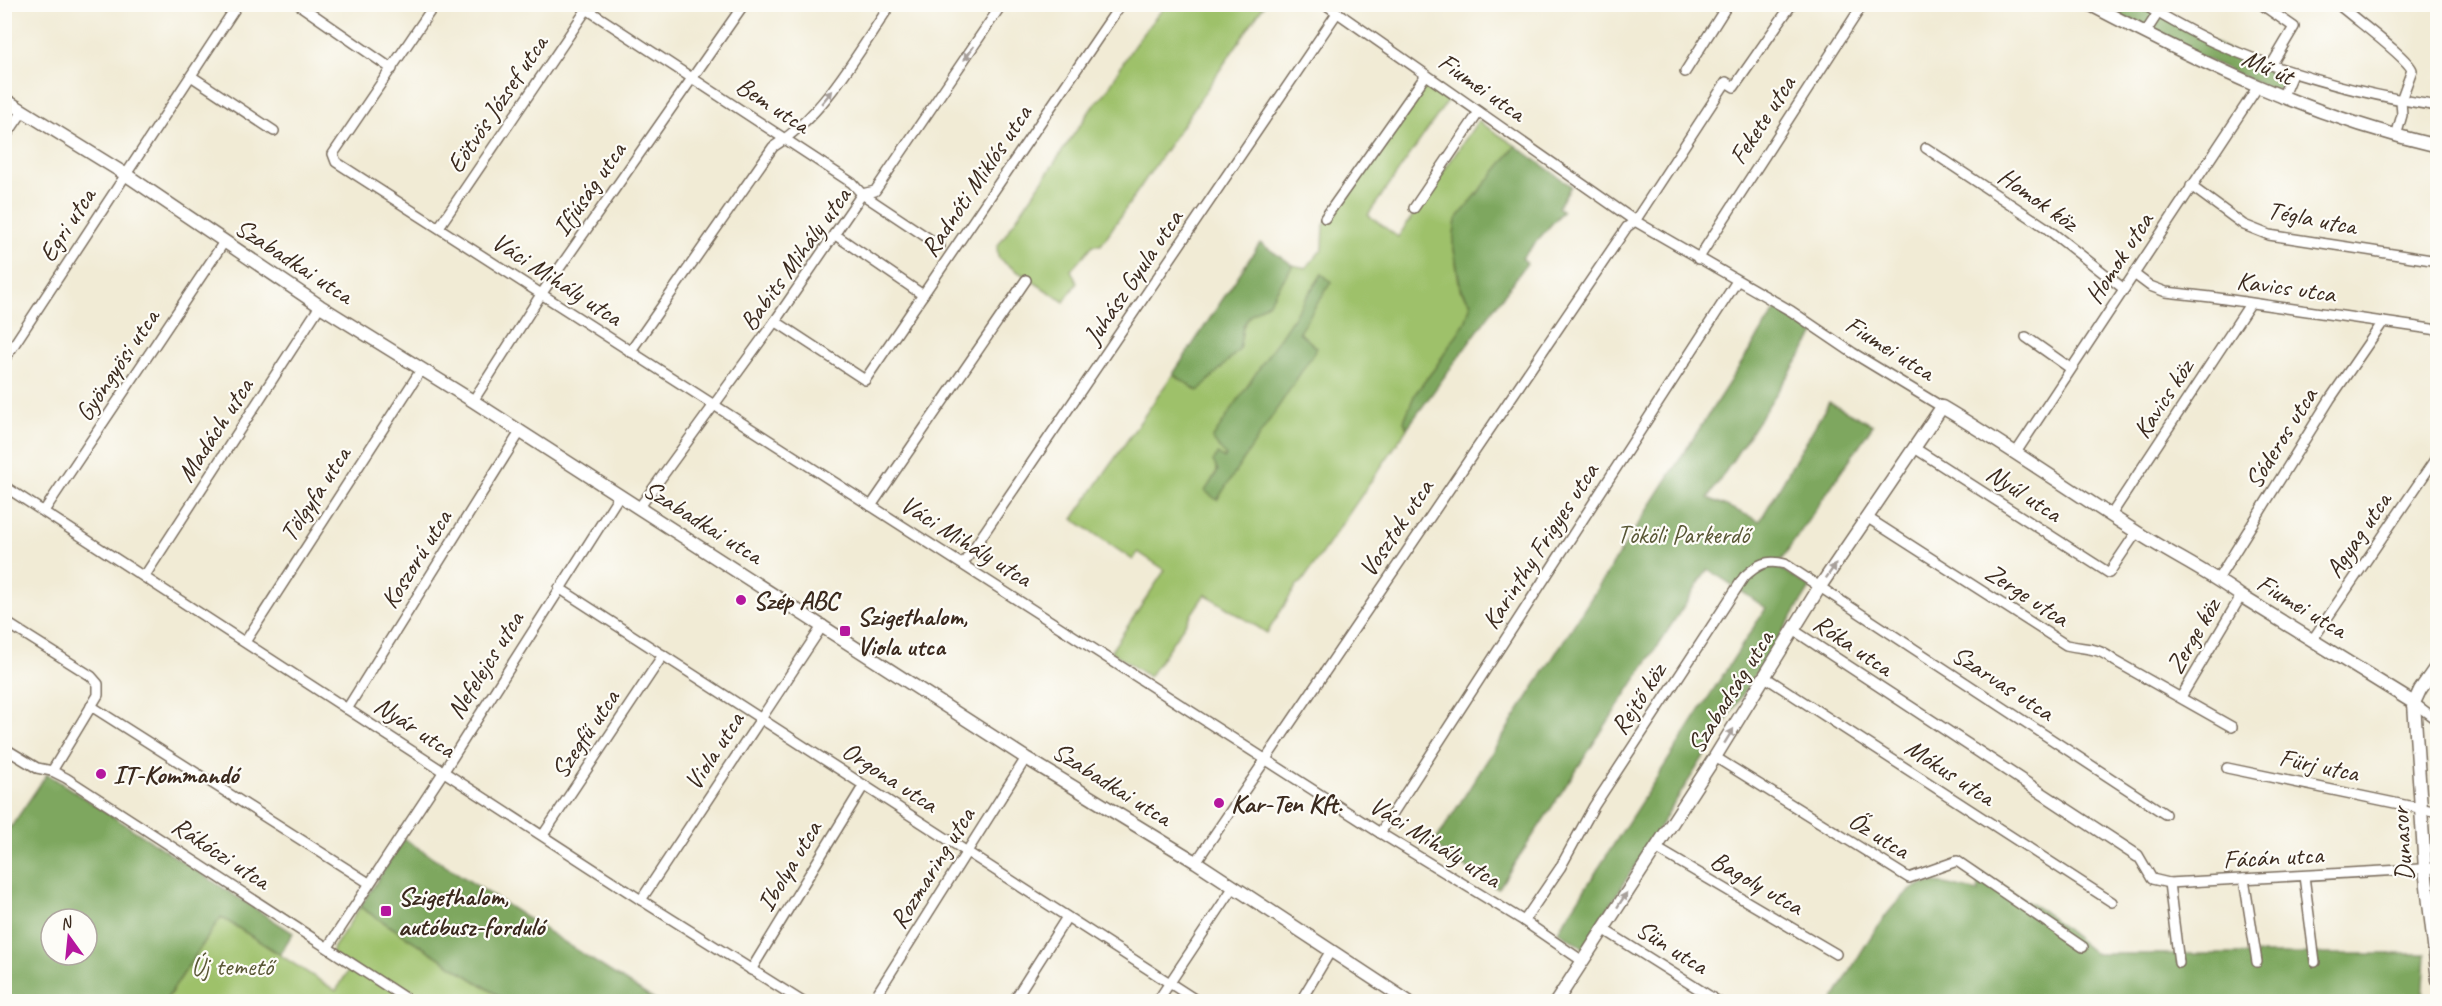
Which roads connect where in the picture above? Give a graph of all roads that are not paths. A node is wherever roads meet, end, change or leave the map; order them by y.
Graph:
1 (238, 4) edge
2 (298, 4) edge
3 (435, 4) edge
4 (744, 4) edge
5 (891, 4) edge
6 (1002, 4) edge
7 (1121, 4) edge
8 (1325, 4) edge
9 (1728, 4) edge
10 (1791, 4) edge
11 (1863, 4) edge
12 (2089, 4) edge
13 (2142, 4) edge
14 (2261, 4) edge
15 (2338, 4) edge
16 (586, 6) edge
17 (2112, 10) edge
18 (1337, 13) junction
19 (2158, 13) junction
20 (2145, 33) junction
21 (2272, 64) junction
22 (392, 69) junction
23 (1685, 72) dead end
24 (2293, 72) junction
25 (1426, 75) junction
26 (191, 76) junction
27 (692, 78) junction
28 (2256, 88) junction
29 (2282, 98) junction
30 (4, 99) edge
31 (2401, 100) junction
32 (2412, 102) junction
33 (2438, 106) edge
34 (22, 111) junction
35 (1479, 112) junction
36 (2402, 115) junction
37 (274, 132) dead end
38 (2396, 136) junction
39 (4, 139) edge
40 (786, 139) junction
41 (2438, 146) edge
42 (1926, 148) dead end
43 (125, 174) junction
44 (2191, 186) junction
45 (862, 194) junction
46 (1414, 208) dead end
47 (1325, 218) dead end
48 (1635, 221) junction
49 (439, 227) junction
50 (834, 234) junction
51 (224, 242) junction
52 (940, 246) dead end
53 (1698, 260) junction
54 (2438, 261) edge
55 (2134, 274) junction
56 (1026, 280) dead end
57 (1737, 281) junction
58 (2124, 289) junction
59 (542, 293) junction
60 (923, 296) junction
61 (2250, 304) junction
62 (320, 306) junction
63 (775, 321) junction
64 (2383, 322) junction
65 (2438, 330) edge
66 (2026, 337) dead end
67 (630, 352) junction
68 (4, 360) edge
69 (2070, 368) junction
70 (421, 370) junction
71 (473, 401) junction
72 (1942, 406) junction
73 (713, 407) junction
74 (520, 432) junction
75 (1916, 449) junction
76 (2017, 451) junction
77 (2438, 455) edge
78 (4, 486) edge
79 (619, 496) junction
80 (871, 506) junction
81 (639, 508) junction
82 (44, 511) junction
83 (2111, 515) junction
84 (1868, 518) junction
85 (2136, 532) junction
86 (963, 564) junction
87 (144, 577) junction
88 (2218, 579) junction
89 (559, 588) junction
90 (1819, 588) junction
91 (2241, 596) junction
92 (4, 621) edge
93 (823, 625) junction
94 (1794, 633) junction
95 (2313, 639) junction
96 (245, 642) junction
97 (663, 655) junction
98 (2438, 664) edge
99 (1765, 677) junction
100 (2181, 697) junction
101 (2415, 703) junction
102 (91, 706) junction
103 (347, 709) junction
104 (761, 717) junction
105 (2438, 721) edge
106 (2232, 727) dead end
107 (4, 748) edge
108 (1715, 757) junction
109 (1026, 758) junction
110 (1264, 758) junction
111 (2227, 768) dead end
112 (52, 771) junction
113 (444, 771) junction
114 (864, 785) junction
115 (2421, 808) junction
116 (2438, 812) edge
117 (2164, 814) dead end
118 (1380, 833) junction
119 (543, 835) junction
120 (1656, 848) junction
121 (968, 851) junction
122 (1196, 861) junction
123 (2431, 869) edge
124 (2304, 876) junction
125 (2244, 879) junction
126 (369, 883) junction
127 (2169, 883) junction
128 (1233, 888) junction
129 (641, 900) junction
130 (2112, 902) dead end
131 (1067, 917) junction
132 (1524, 921) junction
133 (1603, 929) junction
134 (328, 947) junction
135 (2084, 947) dead end
136 (1330, 952) junction
137 (1836, 954) dead end
138 (1581, 960) junction
139 (2258, 962) dead end
140 (2315, 962) dead end
141 (2179, 963) dead end
142 (751, 969) junction
143 (2437, 973) edge
144 (1169, 983) junction
145 (411, 1002) edge
146 (803, 1002) edge
147 (872, 1002) edge
148 (1013, 1002) edge
149 (1157, 1002) edge
150 (1199, 1002) edge
151 (1300, 1002) edge
152 (1409, 1002) edge
153 (1556, 1002) edge
154 (1719, 1002) edge

1 - 26 street, Egri utca
2 - 22 street
3 - 22 street
4 - 27 street, Ifjúság utca
40 -> 5 street
6 -> 45 street, Babits Mihály utca
7 - 60 street, Radnóti Miklós utca
8 - 18 street, Fiumei utca
9 - 23 street
10 - 48 street, Vosztok utca
11 - 53 street, Fekete utca
12 - 17 street, Mű út
13 - 19 street
14 - 21 street
15 - 31 street
16 - 27 street, Bem utca
16 - 49 street, Eötvös József utca
17 - 20 street, Mű út
18 - 25 street, Fiumei utca
18 - 86 street, Juhász Gyula utca
19 - 20 street
19 - 21 street
20 - 28 street, Mű út
21 - 24 street
22 - 49 street, Váci Mihály utca
24 - 29 street
24 - 31 street
25 - 35 street, Fiumei utca
25 - 47 street
26 - 37 street
26 - 43 street, Egri utca
27 - 40 street, Bem utca
27 - 59 street, Ifjúság utca
28 - 29 street, Mű út
28 - 44 street, Homok utca
29 - 38 street, Mű út
30 - 34 street, Szabadkai utca
31 - 32 street
31 - 36 street
32 - 33 street
32 - 36 street
34 - 39 street
34 - 43 street, Szabadkai utca
35 - 46 street
35 - 48 street, Fiumei utca
36 - 38 street
38 - 41 street, Mű út
40 - 45 street, Bem utca
40 - 67 street
42 - 58 street, Homok köz
43 - 51 street, Szabadkai utca
43 - 68 street, Egri utca
44 - 54 street, Tégla utca
44 - 55 street, Homok utca
45 - 50 street, Babits Mihály utca
45 - 52 street, Bem utca
48 - 53 street, Fiumei utca
48 - 110 street, Vosztok utca
49 - 59 street, Váci Mihály utca
50 - 60 street
50 - 63 street, Babits Mihály utca
51 - 62 street, Szabadkai utca
51 - 82 street, Gyöngyösi utca
53 - 57 street, Fiumei utca
55 - 58 street, Homok utca
55 - 61 street, Kavics utca
56 - 80 street
57 - 72 street, Fiumei utca
57 - 118 street, Karinthy Frigyes utca
58 - 69 street, Homok utca
59 - 67 street, Váci Mihály utca
59 - 71 street, Ifjúság utca
60 - 63 street, Radnóti Miklós utca
61 - 64 street, Kavics utca
61 - 83 street, Kavics köz
62 - 70 street, Szabadkai utca
62 - 87 street, Madách utca
63 - 73 street, Babits Mihály utca
64 - 65 street, Kavics utca
64 - 88 street, Sóderos utca
66 - 69 street
67 - 73 street, Váci Mihály utca
69 - 76 street, Homok utca
70 - 71 street, Szabadkai utca
70 - 96 street, Tölgyfa utca
71 - 74 street, Szabadkai utca
72 - 75 street, Szabadság utca
72 - 76 street, Fiumei utca
73 - 80 street, Váci Mihály utca
73 - 81 street, Babits Mihály utca
74 - 79 street, Szabadkai utca
74 - 103 street, Koszorú utca
75 - 84 street, Szabadság utca
75 - 85 street, Nyúl utca
76 - 83 street, Fiumei utca
77 - 95 street, Agyag utca
78 - 82 street, Nyár utca
79 - 81 street, Szabadkai utca
79 - 89 street, Nefelejcs utca
80 - 86 street, Váci Mihály utca
81 - 93 street, Szabadkai utca
82 - 87 street, Nyár utca
83 - 85 street, Fiumei utca
90 -> 84 street, Szabadság utca
84 - 100 street, Zerge utca
85 - 88 street, Fiumei utca
86 - 110 street, Váci Mihály utca
87 - 96 street, Nyár utca
88 - 91 street, Fiumei utca
89 - 97 street, Orgona utca
89 - 113 street, Nefelejcs utca
90 - 94 street, Szabadság utca
90 - 117 street, Szarvas utca
90 - 132 street, Rejtő köz
91 - 95 street, Fiumei utca
91 - 100 street, Zerge köz
92 - 102 street
93 - 104 street, Viola utca
93 - 109 street, Szabadkai utca
94 - 99 street, Szabadság utca
94 - 127 street, Róka utca
95 - 101 street, Fiumei utca
96 - 103 street, Nyár utca
97 - 104 street, Orgona utca
97 - 119 street, Szegfű utca
98 - 101 street
108 -> 99 street, Szabadság utca
99 - 130 street, Mókus utca
100 - 106 street, Zerge utca
101 - 105 street, Fiumei utca
101 - 115 street, Dunasor
102 - 112 street
102 - 126 street
103 - 113 street, Nyár utca
104 - 114 street, Orgona utca
104 - 129 street, Viola utca
107 - 112 street, Rákóczi utca
108 - 120 street, Szabadság utca
108 - 135 street, Őz utca
109 - 121 street, Rozmaring utca
109 - 122 street, Szabadkai utca
110 - 118 street, Váci Mihály utca
110 - 122 street, Vosztok utca
111 - 115 street, Fürj utca
112 - 134 street, Rákóczi utca
113 - 119 street, Nyár utca
113 - 126 street, Nefelejcs utca
114 - 121 street, Orgona utca
114 - 142 street, Ibolya utca
115 - 116 street, Fürj utca
115 - 123 street, Dunasor
118 - 132 street, Váci Mihály utca
119 - 129 street, Nyár utca
133 -> 120 street, Szabadság utca
120 - 137 street, Bagoly utca
121 - 131 street, Orgona utca
121 - 147 street, Rozmaring utca
122 - 128 street, Szabadkai utca
123 - 124 street, Fácán utca
123 - 143 street, Dunasor
124 - 125 street, Fácán utca
124 - 140 street
125 - 127 street, Fácán utca
125 - 139 street
126 - 134 street, Nefelejcs utca
127 - 141 street
128 - 136 street, Szabadkai utca
128 - 144 street
129 - 142 street, Nyár utca
131 - 144 street, Orgona utca
131 - 148 street
132 - 138 street, Váci Mihály utca
133 - 138 street, Szabadság utca
133 - 154 street, Sün utca
134 - 145 street, Rákóczi utca
136 - 151 street
136 - 152 street, Szabadkai utca
138 - 153 street, Szabadság utca
142 - 146 street, Nyár utca
144 - 149 street
144 - 150 street, Orgona utca

